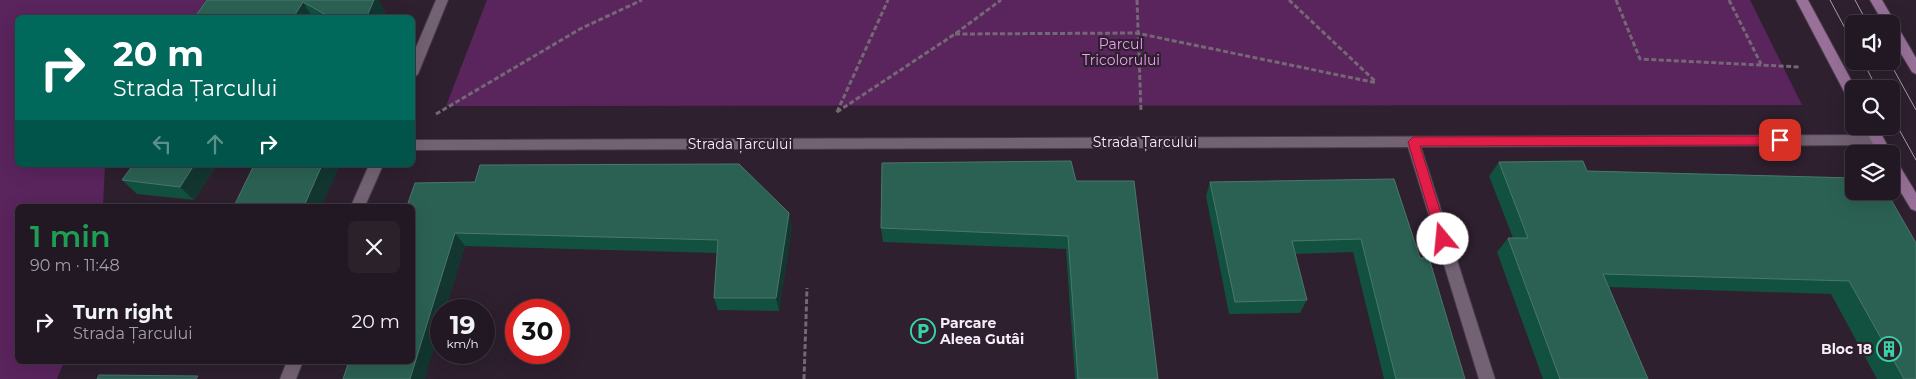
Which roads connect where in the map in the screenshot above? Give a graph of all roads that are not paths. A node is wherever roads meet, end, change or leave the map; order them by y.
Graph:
1 (442, 0) edge
2 (1802, 0) edge
3 (1876, 0) edge
4 (1884, 15) edge
5 (1900, 42) edge
6 (415, 67) edge
7 (1916, 69) edge
8 (1845, 80) edge
9 (1874, 135) edge
10 (1877, 140) junction
11 (1413, 142) junction
12 (415, 145) edge
13 (1880, 145) edge
14 (375, 167) edge
15 (1900, 179) edge
16 (359, 204) edge
17 (1916, 205) edge
18 (294, 364) edge
19 (288, 379) edge
20 (1487, 379) edge

1 - 6 street
2 - 8 main road
3 - 4 main road
5 - 7 main road
9 - 10 main road
10 - 11 street, Strada Țarcului
10 - 13 main road
11 - 12 street, Strada Țarcului
11 - 20 street
14 - 16 street
15 - 17 main road
18 - 19 street

